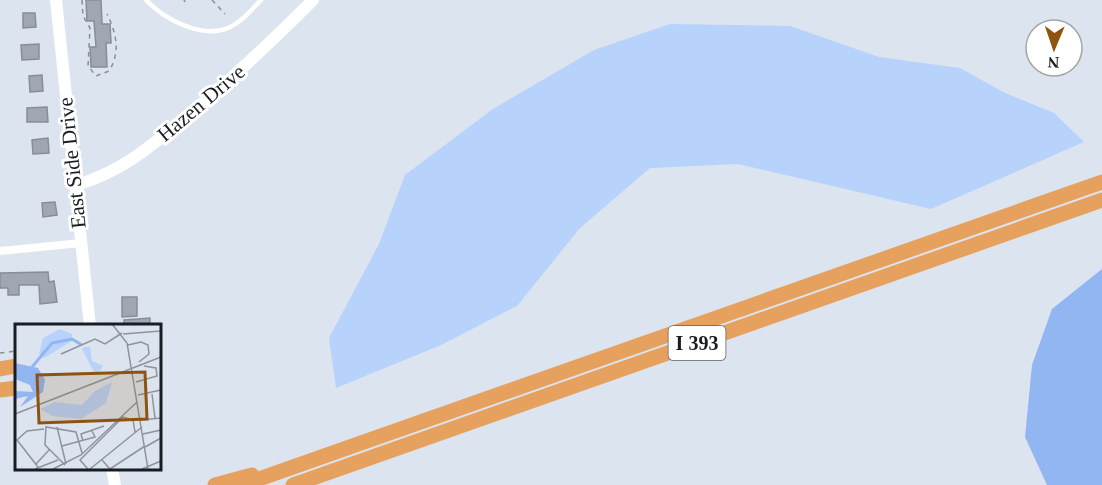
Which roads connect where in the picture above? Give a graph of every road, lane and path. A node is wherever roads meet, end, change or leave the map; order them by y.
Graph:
1 (56, 0) edge
2 (82, 0) edge
3 (146, 0) edge
4 (212, 0) edge
5 (261, 0) edge
6 (313, 0) edge
7 (107, 14) dead end
8 (225, 14) dead end
9 (1102, 182) edge
10 (75, 184) junction
11 (1102, 200) edge
12 (81, 243) junction
13 (0, 251) edge
14 (90, 324) edge
15 (15, 351) edge
16 (0, 353) edge
17 (15, 366) edge
18 (0, 369) edge
19 (15, 388) edge
20 (0, 390) edge
21 (442, 432) junction
22 (347, 448) junction
23 (112, 470) edge
24 (115, 485) edge
25 (215, 485) edge
26 (242, 485) edge
27 (293, 485) edge
28 (318, 485) edge

1 - 10 main road, East Side Drive
2 - 7 path
3 - 5 lane
4 - 8 path
6 - 10 main road, Hazen Drive
9 - 22 highway, I 393
10 - 12 main road, East Side Drive
11 - 21 highway, I 393
12 - 13 street
12 - 14 main road, East Side Drive
15 - 16 path
17 - 18 highway
19 - 20 highway
21 - 27 highway, I 393
21 - 28 highway
22 - 25 highway
22 - 26 highway, I 393
23 - 24 main road

